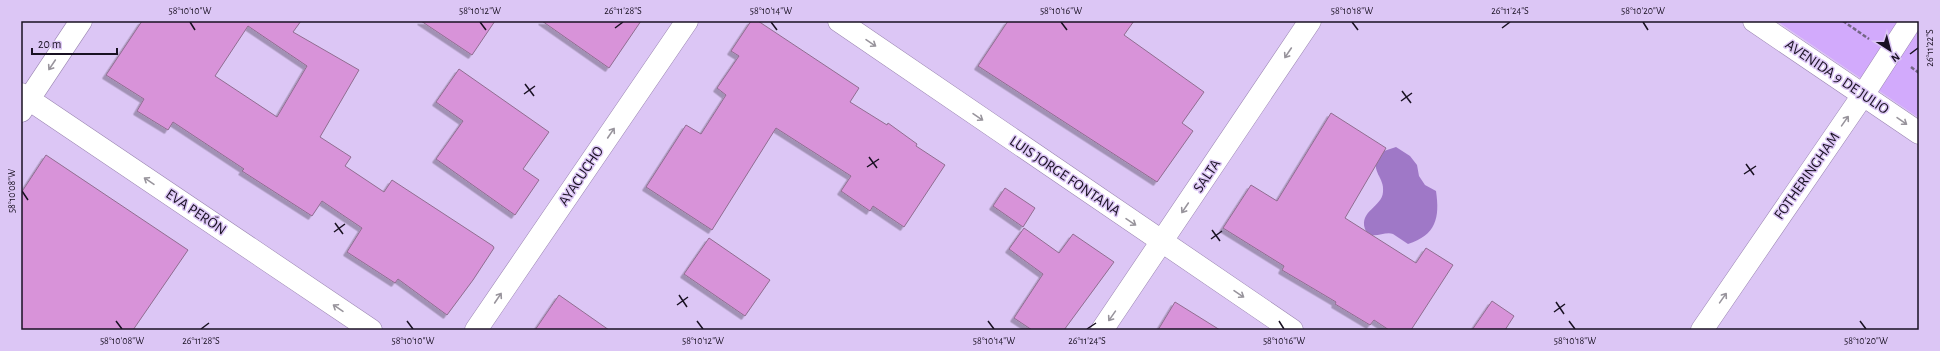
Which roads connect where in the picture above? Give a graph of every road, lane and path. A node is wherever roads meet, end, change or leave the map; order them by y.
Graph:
1 (81, 21) edge
2 (687, 21) edge
3 (839, 21) edge
4 (1310, 21) edge
5 (1754, 21) edge
6 (1911, 21) edge
7 (1863, 95) junction
8 (23, 101) edge
9 (1919, 133) edge
10 (1162, 243) junction
11 (371, 330) edge
12 (476, 330) edge
13 (1102, 330) edge
14 (1292, 330) edge
15 (1702, 330) edge

1 -> 8 street
12 -> 2 street, AYACUCHO
3 -> 10 street, LUIS JORGE FONTANA
4 -> 10 street, SALTA
5 - 7 street, AVENIDA 9 DE JULIO
6 - 7 street, FOTHERINGHAM
7 -> 9 street, AVENIDA 9 DE JULIO
15 -> 7 street, FOTHERINGHAM
11 -> 8 street, EVA PERÓN
10 -> 13 street, SALTA
10 -> 14 street, LUIS JORGE FONTANA

